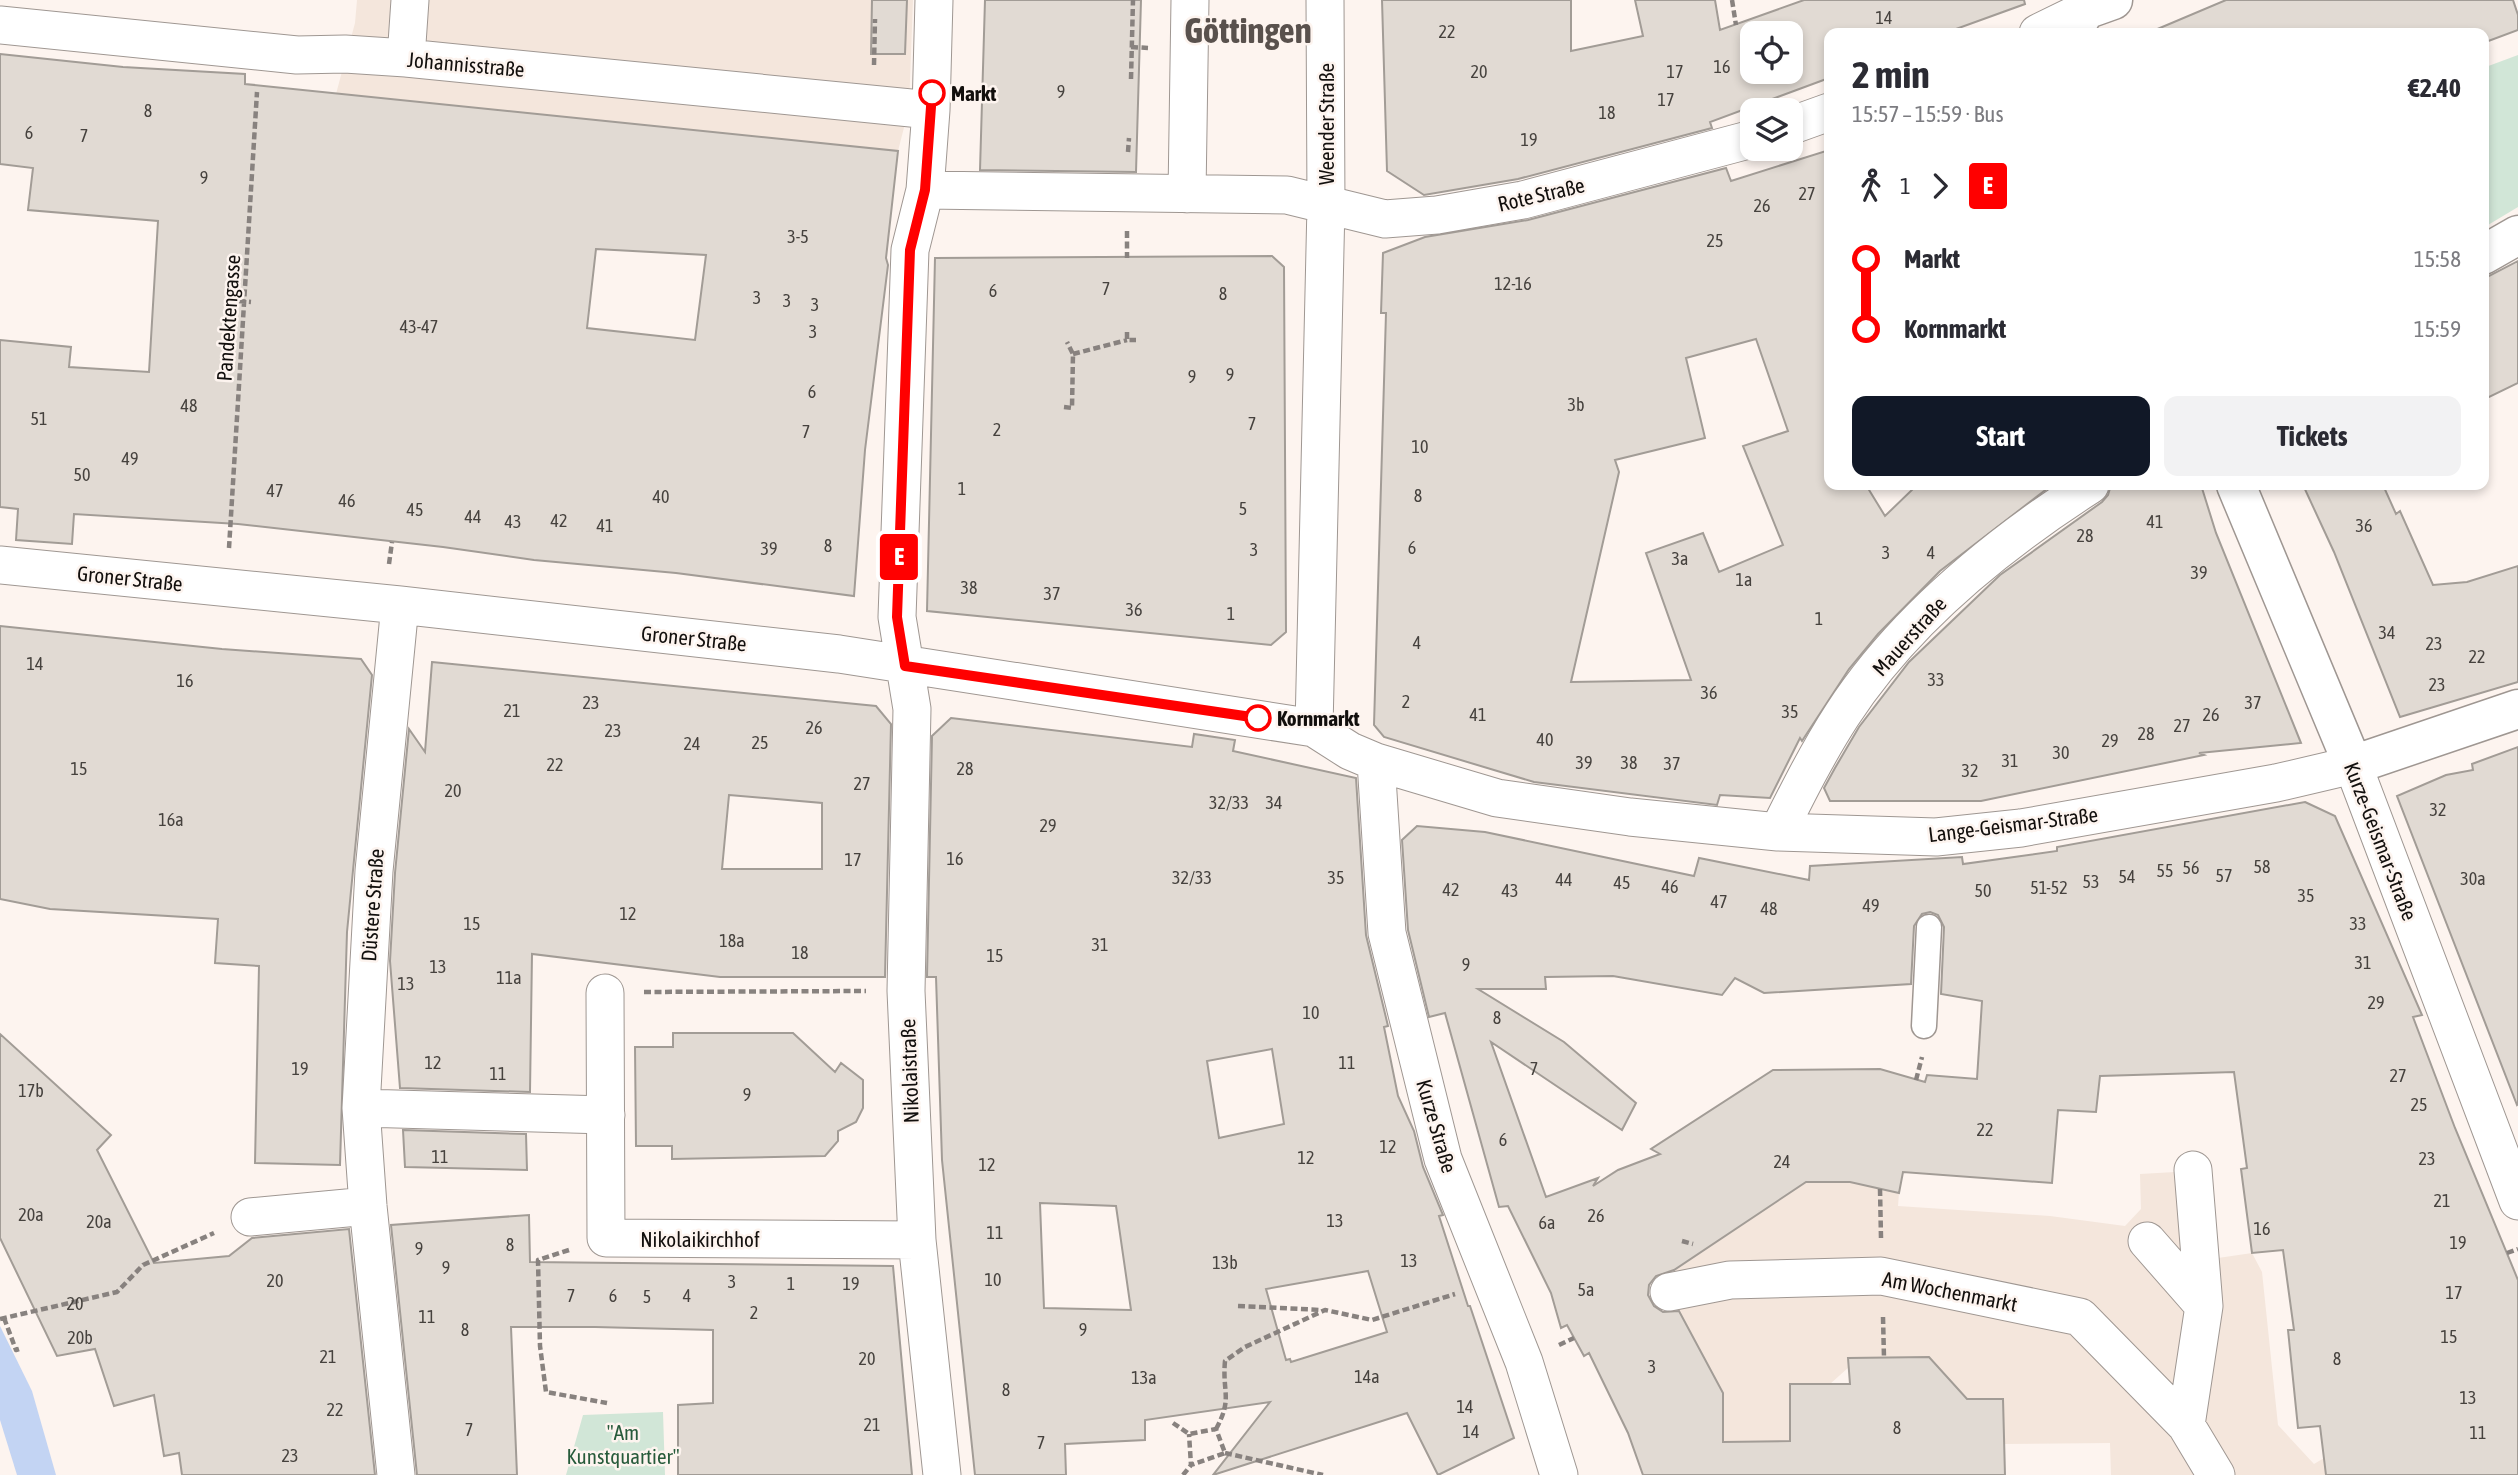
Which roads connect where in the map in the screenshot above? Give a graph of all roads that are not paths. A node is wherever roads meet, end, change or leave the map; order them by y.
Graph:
1 (410, 0) edge
2 (934, 0) edge
3 (1190, 0) edge
4 (1325, 0) edge
5 (2090, 11) edge
6 (0, 25) edge
7 (2050, 28) edge
8 (406, 58) junction
9 (931, 110) junction
10 (1824, 114) edge
11 (1803, 122) edge
12 (1740, 142) edge
13 (925, 190) junction
14 (1187, 194) junction
15 (1326, 205) junction
16 (2518, 235) edge
17 (2489, 252) edge
18 (2083, 490) edge
19 (2238, 490) edge
20 (0, 565) edge
21 (400, 605) junction
22 (905, 666) junction
23 (2518, 709) edge
24 (1314, 728) junction
25 (1376, 761) junction
26 (2353, 765) junction
27 (1778, 832) junction
28 (1929, 927) dead end
29 (605, 992) road end
30 (1924, 1026) dead end
31 (361, 1108) junction
32 (606, 1115) junction
33 (2193, 1170) dead end
34 (2518, 1202) edge
35 (368, 1206) junction
36 (250, 1217) road end
37 (917, 1240) junction
38 (2147, 1241) dead end
39 (1669, 1292) dead end
40 (2204, 1306) junction
41 (2186, 1425) junction
42 (396, 1475) edge
43 (942, 1475) edge
44 (1559, 1475) edge
45 (2216, 1475) edge

1 - 8 street
2 - 9 street, Nikolaistraße
3 - 14 street
4 - 15 street, Weender Straße
5 - 7 street
6 - 8 street, Johannisstraße
8 - 9 street, Johannisstraße
9 - 13 street, Nikolaistraße
10 - 11 street
12 - 15 street, Rote Straße
13 - 14 street
13 - 22 street, Nikolaistraße
14 - 15 street
15 - 24 street
16 - 17 street
18 - 27 street, Mauerstraße
19 - 26 street, Kurze-Geismar-Straße
20 - 21 street, Groner Straße
21 - 22 street, Groner Straße
21 - 31 street, Düstere Straße
22 - 24 street, Groner Straße
22 - 37 street, Nikolaistraße
23 - 26 street, Lange-Geismar-Straße
24 - 25 street, Groner Straße
25 - 27 street, Lange-Geismar-Straße
25 - 44 street, Kurze Straße
26 - 27 street, Lange-Geismar-Straße
26 - 34 street, Kurze-Geismar-Straße
28 - 30 lane
29 - 32 street, Nikolaikirchhof
31 - 32 street
31 - 35 street, Düstere Straße
32 - 37 street, Nikolaikirchhof
33 - 40 street
35 - 36 street
35 - 42 street, Düstere Straße
37 - 43 street, Nikolaistraße
38 - 40 street
39 - 41 street, Am Wochenmarkt
40 - 41 street
41 - 45 street, Am Wochenmarkt

